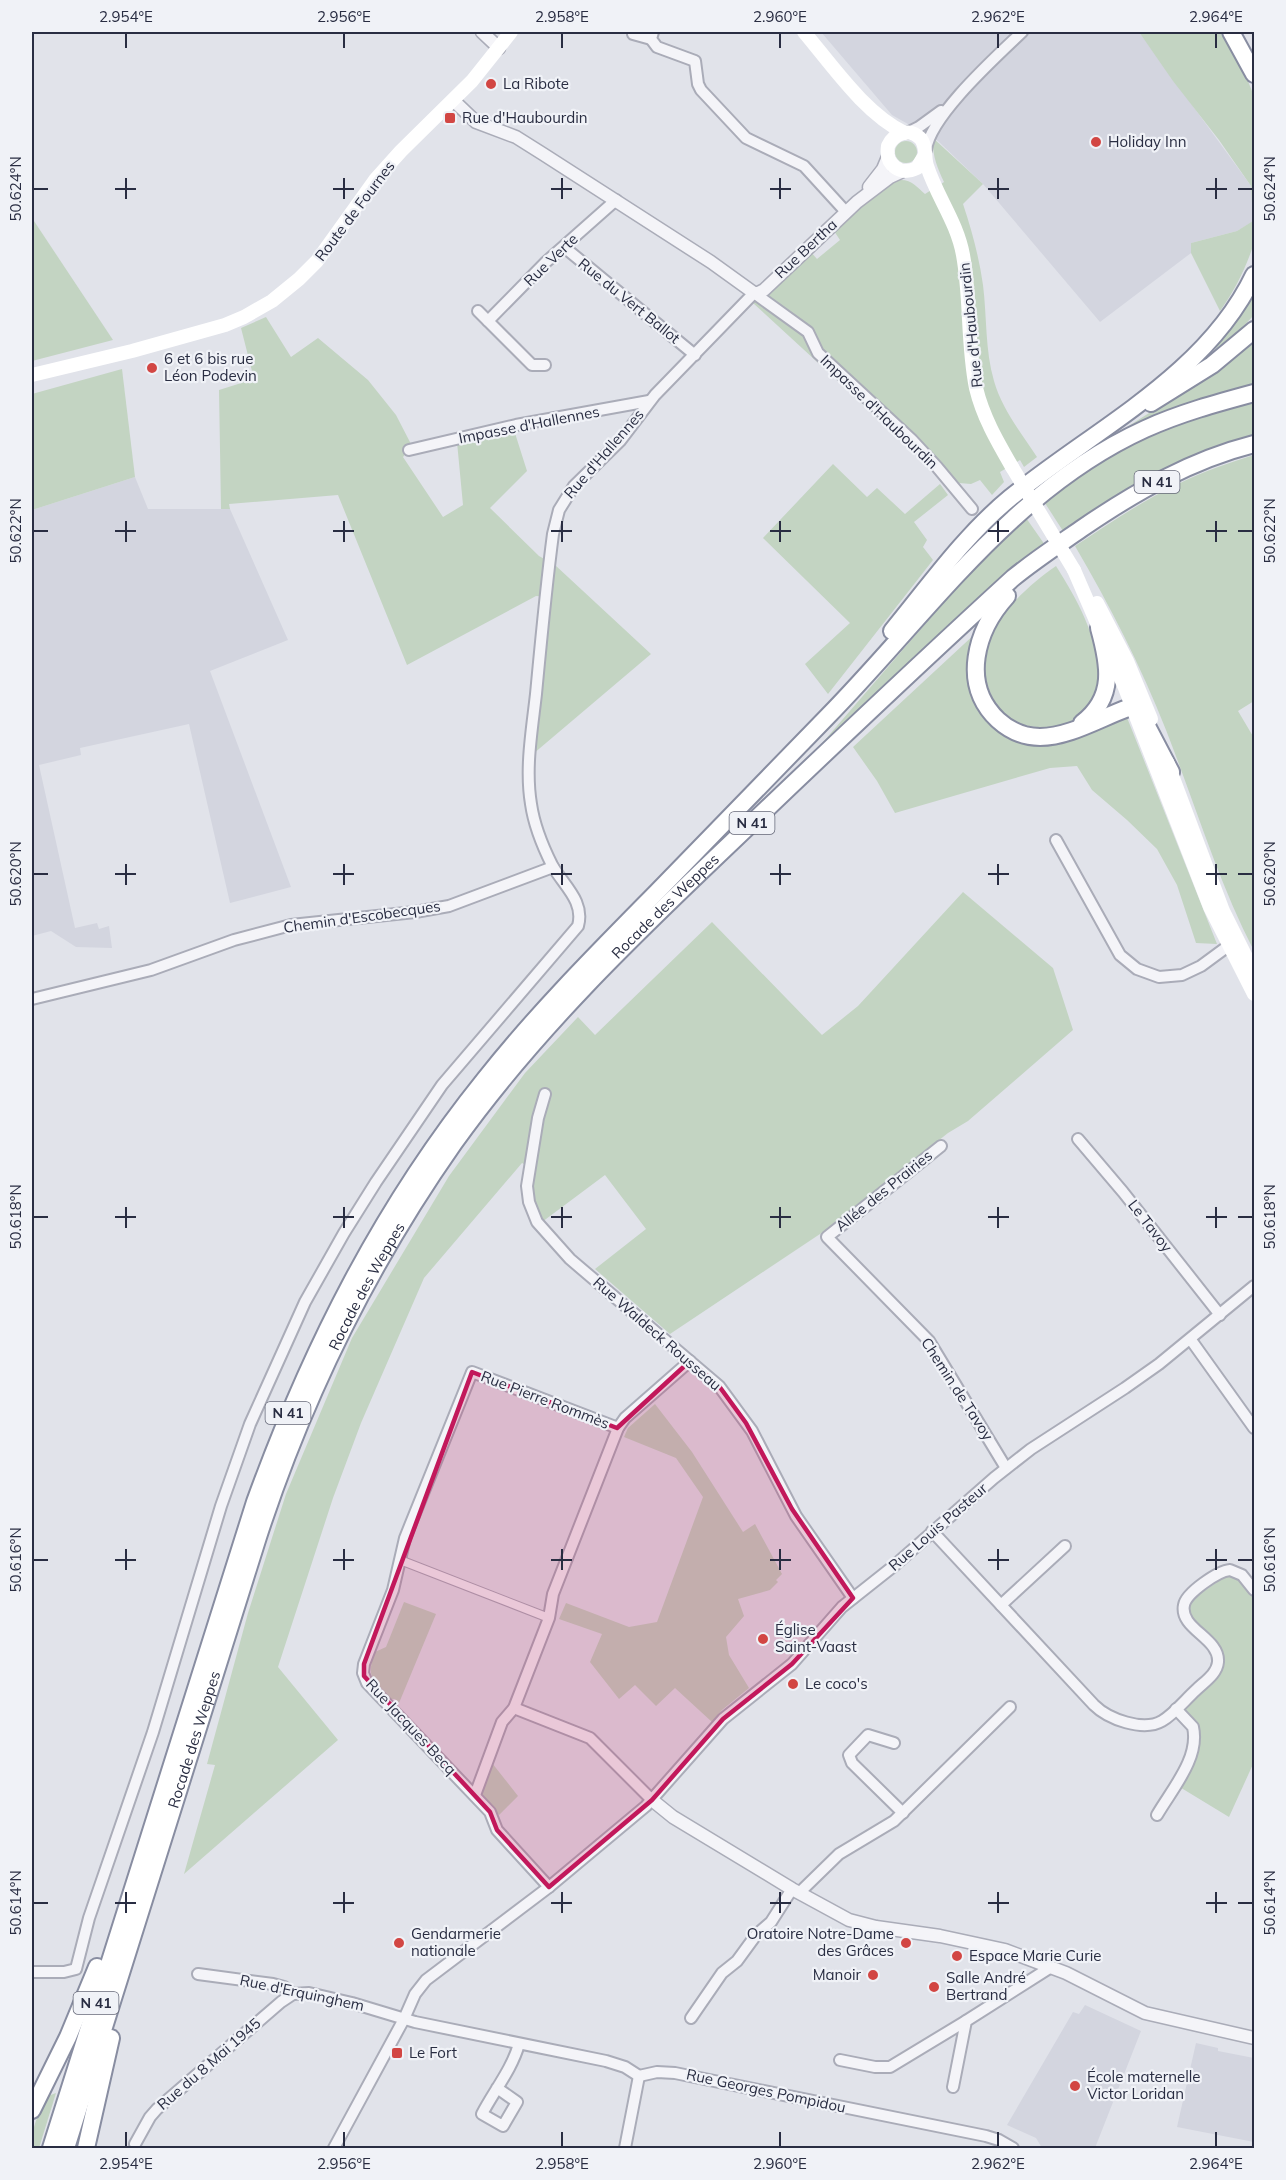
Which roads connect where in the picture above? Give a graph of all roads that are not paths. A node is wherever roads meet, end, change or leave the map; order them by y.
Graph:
1 (482, 32) edge
2 (511, 32) edge
3 (804, 32) edge
4 (1022, 32) edge
5 (1231, 32) edge
6 (633, 34) dead end
7 (652, 35) edge
8 (499, 48) junction
9 (1254, 74) edge
10 (960, 95) junction
11 (860, 97) junction
12 (454, 101) junction
13 (906, 133) junction
14 (887, 153) junction
15 (925, 153) junction
16 (907, 171) junction
17 (616, 200) junction
18 (857, 202) junction
19 (944, 204) junction
20 (846, 212) junction
21 (564, 247) junction
22 (1254, 275) edge
23 (754, 293) junction
24 (478, 311) dead end
25 (488, 321) junction
26 (1254, 330) edge
27 (132, 351) junction
28 (695, 355) junction
29 (545, 365) dead end
30 (32, 375) edge
31 (32, 381) edge
32 (1254, 393) edge
33 (649, 401) junction
34 (1088, 440) junction
35 (1254, 444) edge
36 (409, 450) dead end
37 (972, 509) dead end
38 (1069, 537) junction
39 (1074, 570) junction
40 (1099, 628) junction
41 (1133, 707) junction
42 (1068, 731) junction
43 (786, 759) junction
44 (1168, 778) junction
45 (1056, 840) dead end
46 (553, 867) junction
47 (1233, 942) junction
48 (1254, 973) edge
49 (1254, 994) edge
50 (32, 999) edge
51 (545, 1094) dead end
52 (1078, 1139) dead end
53 (941, 1146) dead end
54 (827, 1237) joint
55 (1254, 1286) edge
56 (1220, 1316) junction
57 (1191, 1340) junction
58 (690, 1360) junction
59 (472, 1371) joint
60 (618, 1428) junction
61 (1254, 1428) edge
62 (1006, 1468) junction
63 (932, 1531) junction
64 (1065, 1546) dead end
65 (400, 1560) junction
66 (1254, 1590) edge
67 (854, 1598) junction
68 (1001, 1605) junction
69 (549, 1618) junction
70 (1010, 1707) dead end
71 (514, 1708) junction
72 (1176, 1708) junction
73 (894, 1743) dead end
74 (475, 1795) junction
75 (652, 1800) junction
76 (903, 1813) junction
77 (1157, 1815) dead end
78 (142, 1858) junction
79 (549, 1887) junction
80 (796, 1891) junction
81 (143, 1904) junction
82 (1051, 1967) junction
83 (32, 1972) edge
84 (198, 1974) dead end
85 (293, 1994) junction
86 (691, 2018) dead end
87 (404, 2019) junction
88 (966, 2021) junction
89 (1254, 2037) edge
90 (519, 2044) junction
91 (840, 2060) dead end
92 (639, 2076) junction
93 (953, 2087) dead end
94 (496, 2088) dead end
95 (32, 2110) edge
96 (135, 2144) dead end
97 (51, 2148) edge
98 (66, 2148) edge
99 (86, 2148) edge
100 (334, 2148) edge
101 (625, 2148) edge
102 (1013, 2148) edge

1 - 8 street
2 - 8 main road, Route de Fournes
3 - 11 main road
4 - 10 street
5 - 9 highway
6 - 7 street
7 - 20 street
8 - 12 main road, Route de Fournes
10 - 13 street
10 - 15 street
11 - 13 main road
11 - 14 main road
12 - 17 street
12 - 27 main road, Route de Fournes
13 - 14 main road
13 - 15 main road
14 - 16 main road
14 - 18 street, Rue Bertha
15 - 16 main road
15 - 19 main road, Rue d'Haubourdin
16 - 18 street, Rue Bertha
16 - 19 main road
17 - 21 street, Rue Verte
17 - 23 street
18 - 20 street, Rue Bertha
19 - 39 main road, Rue d'Haubourdin, bridge
20 - 23 street, Rue Bertha
21 - 25 street, Rue Verte
21 - 28 street, Rue du Vert Ballot
22 - 34 highway
23 - 28 street, Rue d'Hallennes
23 - 37 street, Impasse d'Haubourdin
24 - 25 street
25 - 29 street
26 - 34 highway
27 - 30 main road
27 - 31 main road
28 - 33 street, Rue d'Hallennes
32 - 43 highway, N 41
33 - 36 street, Impasse d'Hallennes
33 - 46 street, Rue d'Hallennes
34 - 43 highway
35 - 38 highway, N 41
38 - 42 highway
38 - 81 highway, Rocade des Weppes / N 41
39 - 40 main road, Rue d'Haubourdin
39 - 44 main road, Rue d'Haubourdin
40 - 41 main road, Rue d'Haubourdin
40 - 42 highway
41 - 42 highway
41 - 44 highway
43 - 78 highway, Rocade des Weppes / N 41
44 - 47 main road, Rue d'Haubourdin
45 - 47 street
46 - 50 street, Chemin d'Escobecques
46 - 83 street
47 - 48 main road
47 - 49 main road
51 - 58 street, Rue Waldeck Rousseau
52 - 56 street, Le Tavoy
53 - 54 street, Allée des Prairies
54 - 62 street, Chemin de Tavoy
55 - 56 street, Rue Louis Pasteur
56 - 57 street, Rue Louis Pasteur
57 - 61 street
57 - 62 street, Rue Louis Pasteur
58 - 60 street, Rue Pierre Rommès
58 - 67 street, Rue Waldeck Rousseau
59 - 60 street, Rue Pierre Rommès
59 - 65 street, Rue Jacques Becq
60 - 69 street, Rue Pierre Rommès
62 - 63 street, Rue Louis Pasteur
63 - 67 street, Rue Louis Pasteur
63 - 68 street
64 - 68 street
65 - 69 street
65 - 74 street, Rue Jacques Becq
66 - 72 street
67 - 75 street, Rue Louis Pasteur
68 - 72 street
69 - 71 street, Rue Pierre Rommès
70 - 76 street
71 - 74 street, Rue Pierre Rommès
71 - 75 street
72 - 77 street
73 - 76 street
74 - 79 street, Rue Jacques Becq
75 - 79 street, Rue Louis Pasteur
75 - 80 street
76 - 80 street
78 - 95 highway
78 - 97 highway, Rocade des Weppes / N 41
79 - 87 street, Rue Louis Pasteur
80 - 82 street
80 - 86 street
81 - 98 highway, Rocade des Weppes / N 41
81 - 99 highway
82 - 88 street
82 - 89 street
84 - 85 street, Rue d'Erquinghem
85 - 87 street, Rue d'Erquinghem
85 - 96 street, Rue du 8 Mai 1945
87 - 90 street
87 - 100 street, Rue Louis Pasteur
88 - 91 street
88 - 93 street
90 - 92 street
90 - 94 street
92 - 101 street
92 - 102 street, Rue Georges Pompidou

